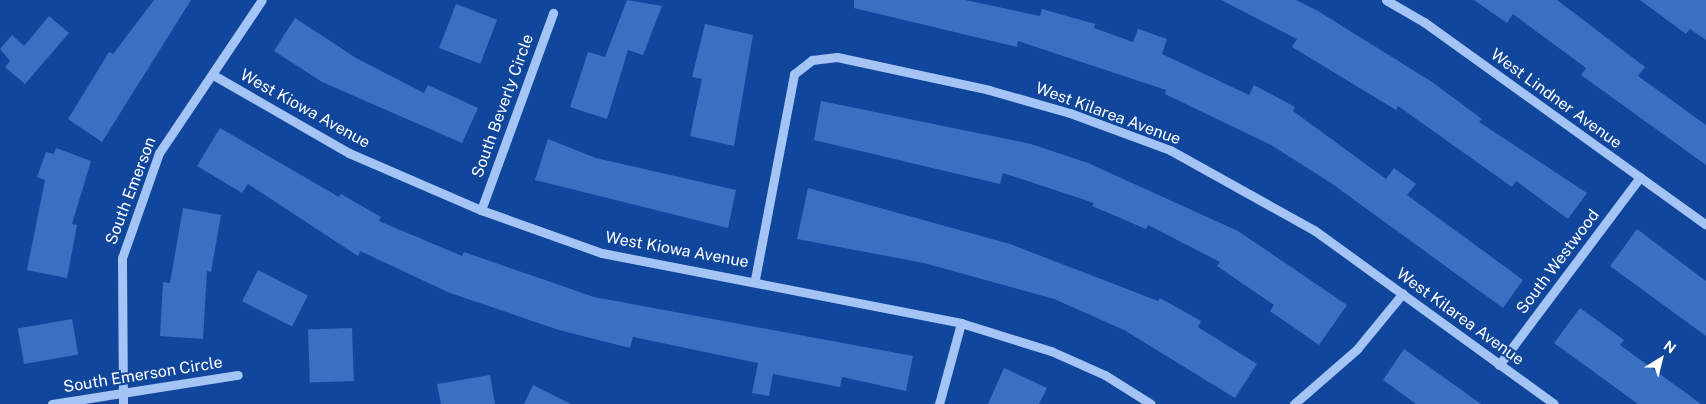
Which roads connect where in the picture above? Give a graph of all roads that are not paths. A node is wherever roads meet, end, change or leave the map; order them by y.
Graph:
1 (262, 0) edge
2 (1386, 0) edge
3 (553, 13) dead end
4 (214, 76) junction
5 (1640, 177) junction
6 (481, 210) junction
7 (1706, 225) edge
8 (755, 279) junction
9 (1403, 294) junction
10 (962, 323) junction
11 (1499, 365) junction
12 (238, 375) dead end
13 (120, 393) junction
14 (52, 404) edge
15 (123, 404) edge
16 (939, 404) edge
17 (1151, 404) edge
18 (1294, 404) edge
19 (1554, 404) edge

1 - 4 street, South Emerson
2 - 5 street, West Lindner Avenue
3 - 6 street, South Beverly Circle
4 - 6 street, West Kiowa Avenue
4 - 13 street, South Emerson
5 - 7 street, West Lindner Avenue
5 - 11 street, South Westwood
6 - 8 street, West Kiowa Avenue
8 - 9 street, West Kilarea Avenue
8 - 10 street, West Kiowa Avenue
9 - 11 street, West Kilarea Avenue
9 - 18 street
10 - 16 street
10 - 17 street, West Kiowa Avenue
11 - 19 street, West Kilarea Avenue
12 - 13 street, South Emerson Circle
13 - 14 street, South Emerson Circle
13 - 15 street, South Emerson

